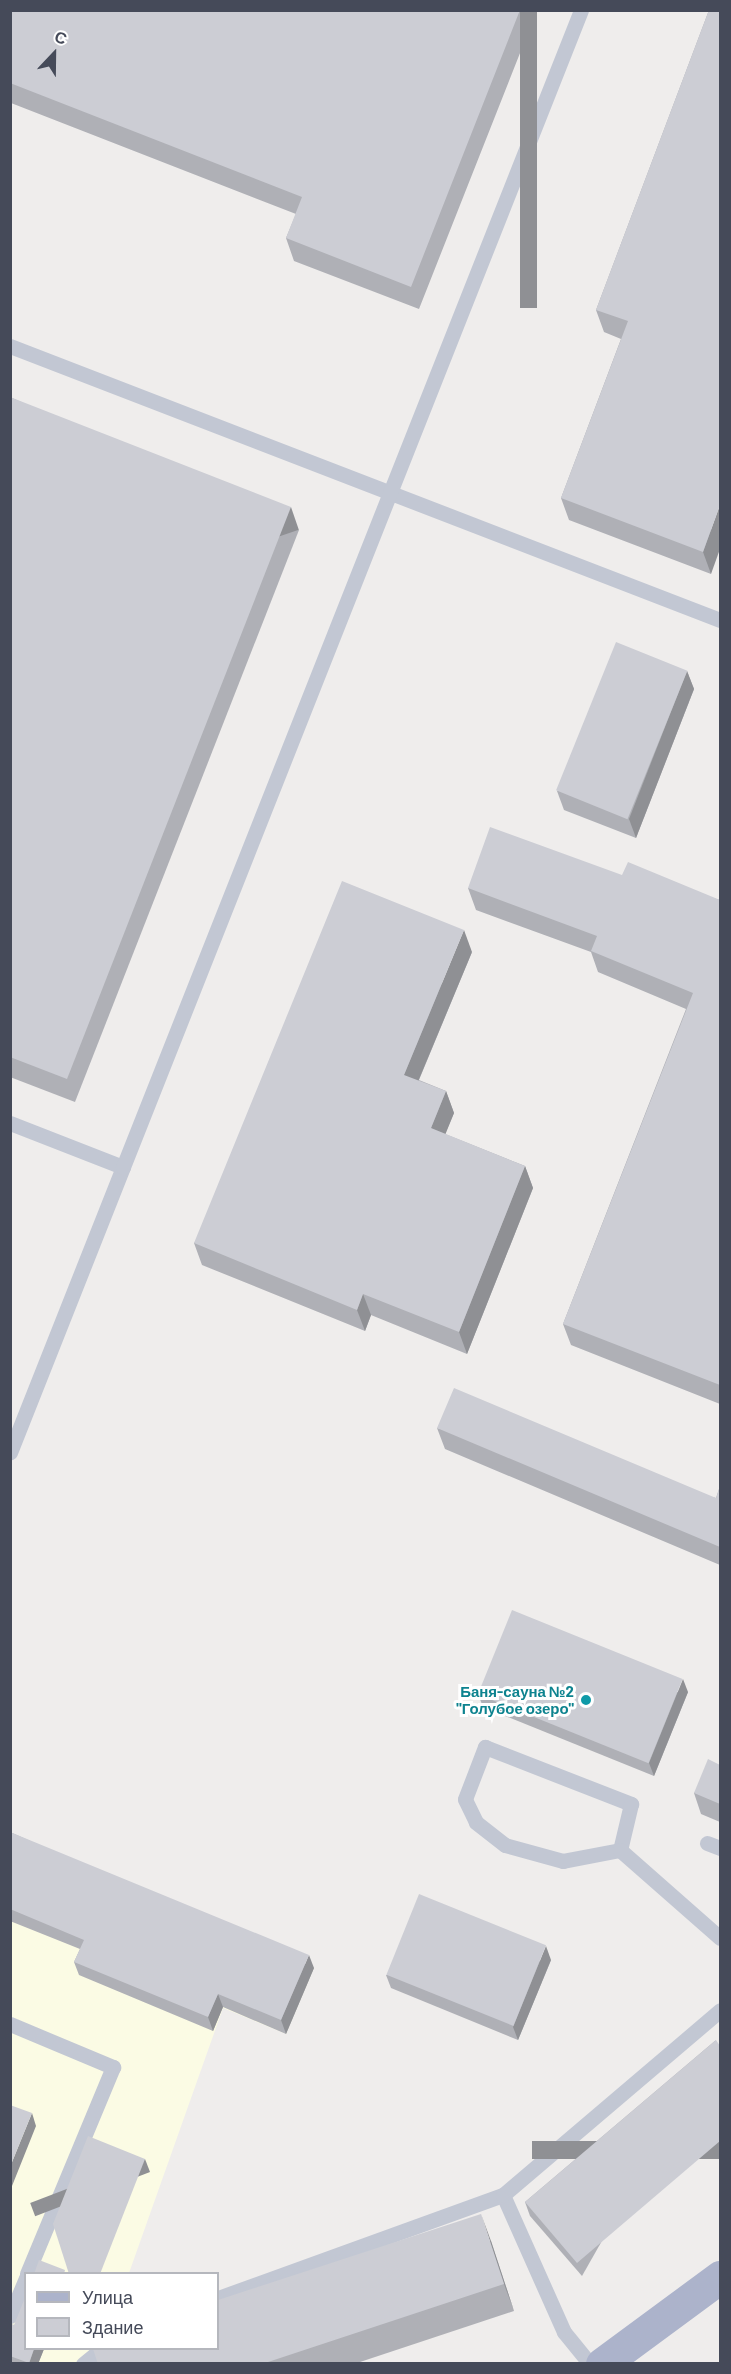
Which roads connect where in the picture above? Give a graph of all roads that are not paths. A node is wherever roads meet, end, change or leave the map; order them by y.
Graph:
1 (581, 10) edge
2 (10, 346) edge
3 (393, 491) junction
4 (720, 620) edge
5 (10, 1123) edge
6 (123, 1167) junction
7 (10, 1452) edge
8 (620, 1850) junction
9 (720, 1938) edge
10 (720, 2010) edge
11 (10, 2024) edge
12 (503, 2195) junction
13 (28, 2272) edge
14 (720, 2277) edge
15 (24, 2283) edge
16 (219, 2298) edge
17 (10, 2316) edge
18 (102, 2350) edge
19 (83, 2364) edge
20 (590, 2364) edge
21 (602, 2364) edge

1 - 3 lane
2 - 3 lane
3 - 4 lane
3 - 6 lane
5 - 6 lane
6 - 7 lane
8 - 8 lane
8 - 9 lane
10 - 12 lane
11 - 13 lane
12 - 16 lane
12 - 20 lane
14 - 21 main road
15 - 17 lane
18 - 19 lane

